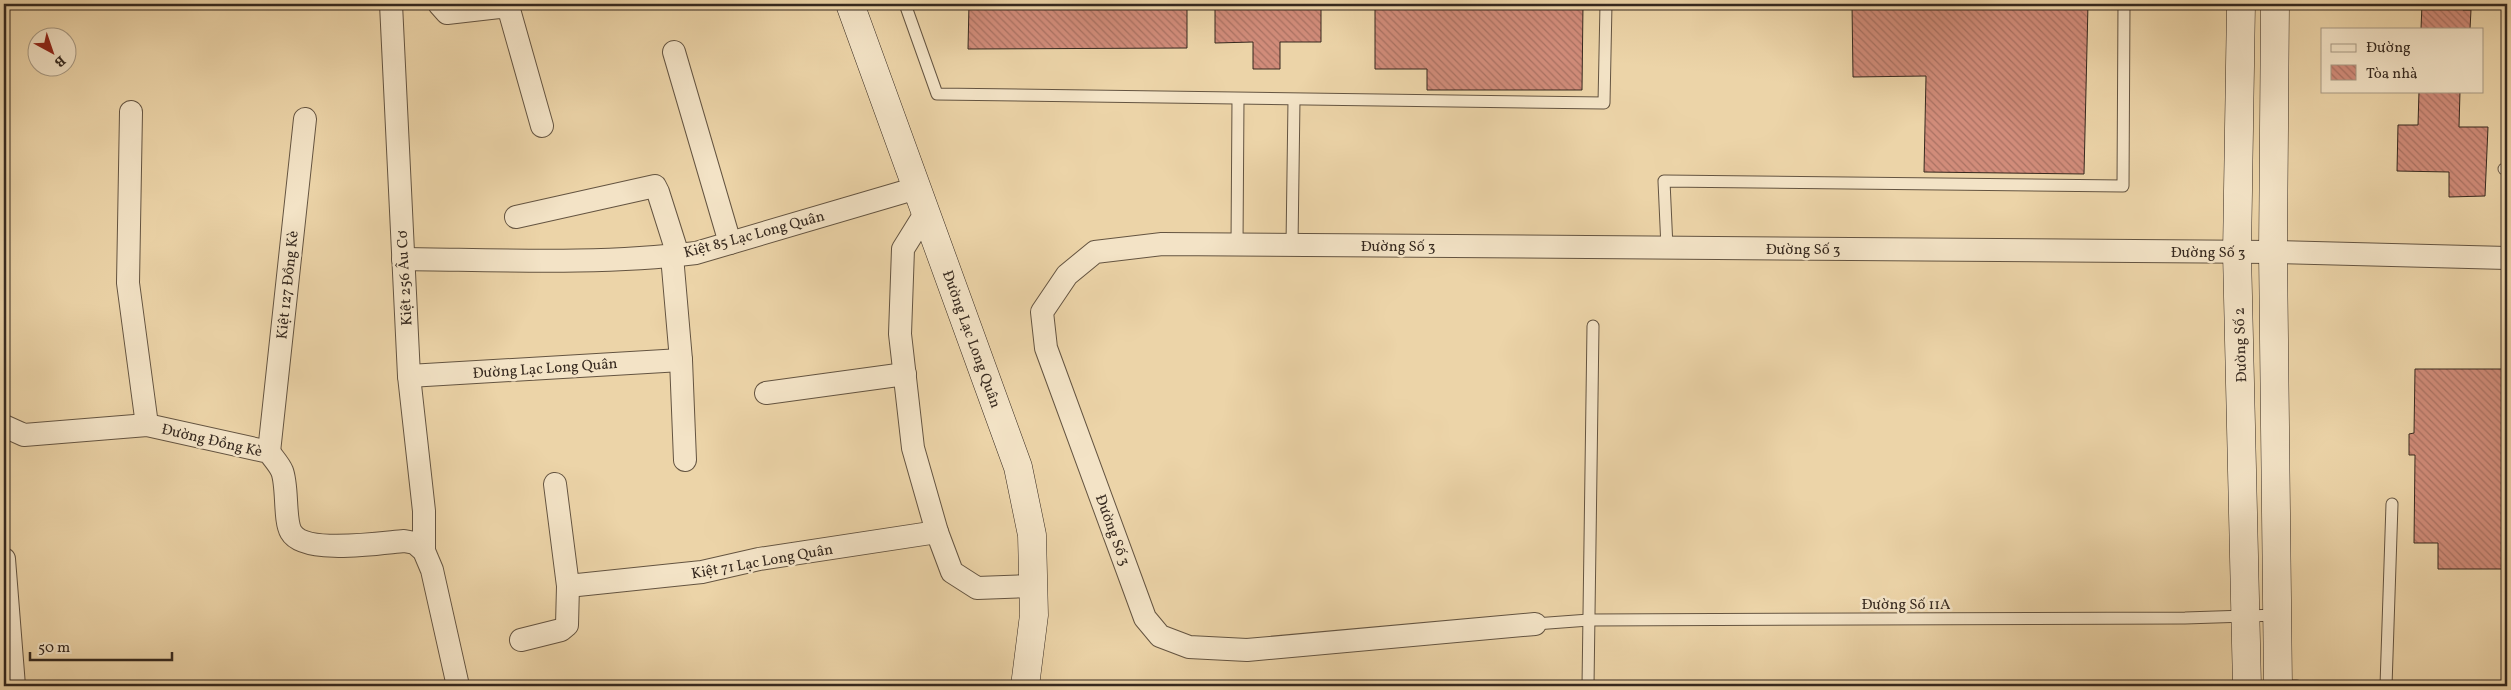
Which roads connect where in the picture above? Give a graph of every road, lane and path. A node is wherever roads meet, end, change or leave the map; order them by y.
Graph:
1 (392, 4) edge
2 (439, 4) edge
3 (850, 4) edge
4 (905, 4) edge
5 (1606, 4) edge
6 (2124, 4) edge
7 (2241, 4) edge
8 (2275, 4) edge
9 (674, 52) dead end
10 (1238, 99) junction
11 (1294, 100) junction
12 (130, 112) dead end
13 (305, 119) dead end
14 (542, 126) dead end
15 (922, 200) junction
16 (516, 218) dead end
17 (730, 243) junction
18 (1236, 244) junction
19 (1292, 245) junction
20 (1667, 248) junction
21 (2237, 252) junction
22 (2273, 252) junction
23 (675, 255) junction
24 (2507, 258) edge
25 (403, 259) junction
26 (1593, 326) dead end
27 (682, 360) junction
28 (905, 374) junction
29 (409, 376) junction
30 (766, 392) dead end
31 (147, 425) junction
32 (4, 426) edge
33 (269, 452) junction
34 (685, 460) dead end
35 (555, 484) dead end
36 (2392, 504) dead end
37 (937, 532) junction
38 (424, 551) junction
39 (4, 559) edge
40 (577, 586) junction
41 (1033, 586) junction
42 (2277, 615) junction
43 (2246, 617) junction
44 (1589, 620) junction
45 (1534, 624) joint
46 (521, 640) dead end
47 (14, 686) edge
48 (458, 686) edge
49 (1025, 686) edge
50 (1588, 686) edge
51 (2247, 686) edge
52 (2278, 686) edge
53 (2296, 686) edge
54 (2386, 686) edge

1 - 25 street, Kiệt 256 Âu Cơ
2 - 14 street
3 - 15 street, Đường Lạc Long Quân
4 - 10 lane
5 - 11 lane
6 - 20 lane
7 - 21 street, Đường Số 2
8 - 22 street
9 - 17 street
10 - 11 lane
10 - 18 lane
11 - 19 lane
12 - 31 street
13 - 33 street, Kiệt 127 Đồng Kè
15 - 17 street, Kiệt 85 Lạc Long Quân
15 - 28 street
15 - 41 street, Đường Lạc Long Quân
16 - 23 street
17 - 23 street, Kiệt 85 Lạc Long Quân
18 - 19 street, Đường Số 3
18 - 45 street, Đường Số 3
19 - 20 street, Đường Số 3
20 - 21 street, Đường Số 3
21 - 22 street, Đường Số 3
21 - 43 street, Đường Số 2
22 - 24 street, Đường Số 3
22 - 42 street
23 - 25 street, Kiệt 85 Lạc Long Quân
23 - 27 street
25 - 29 street, Kiệt 256 Âu Cơ
26 - 44 lane
27 - 29 street, Đường Lạc Long Quân
27 - 34 street
28 - 30 street
28 - 37 street
29 - 38 street, Kiệt 256 Âu Cơ
31 - 32 street, Đường Đồng Kè
31 - 33 street, Đường Đồng Kè
33 - 38 street, Đường Đồng Kè
35 - 40 street
36 - 54 lane
37 - 40 street, Kiệt 71 Lạc Long Quân
37 - 41 street
38 - 48 street
39 - 47 street
40 - 46 street
41 - 49 street, Đường Lạc Long Quân
42 - 43 lane, Đường Số 11A
42 - 52 street
43 - 44 lane, Đường Số 11A
43 - 51 street, Đường Số 2
44 - 45 lane, Đường Số 11A
44 - 50 lane
52 - 53 lane

